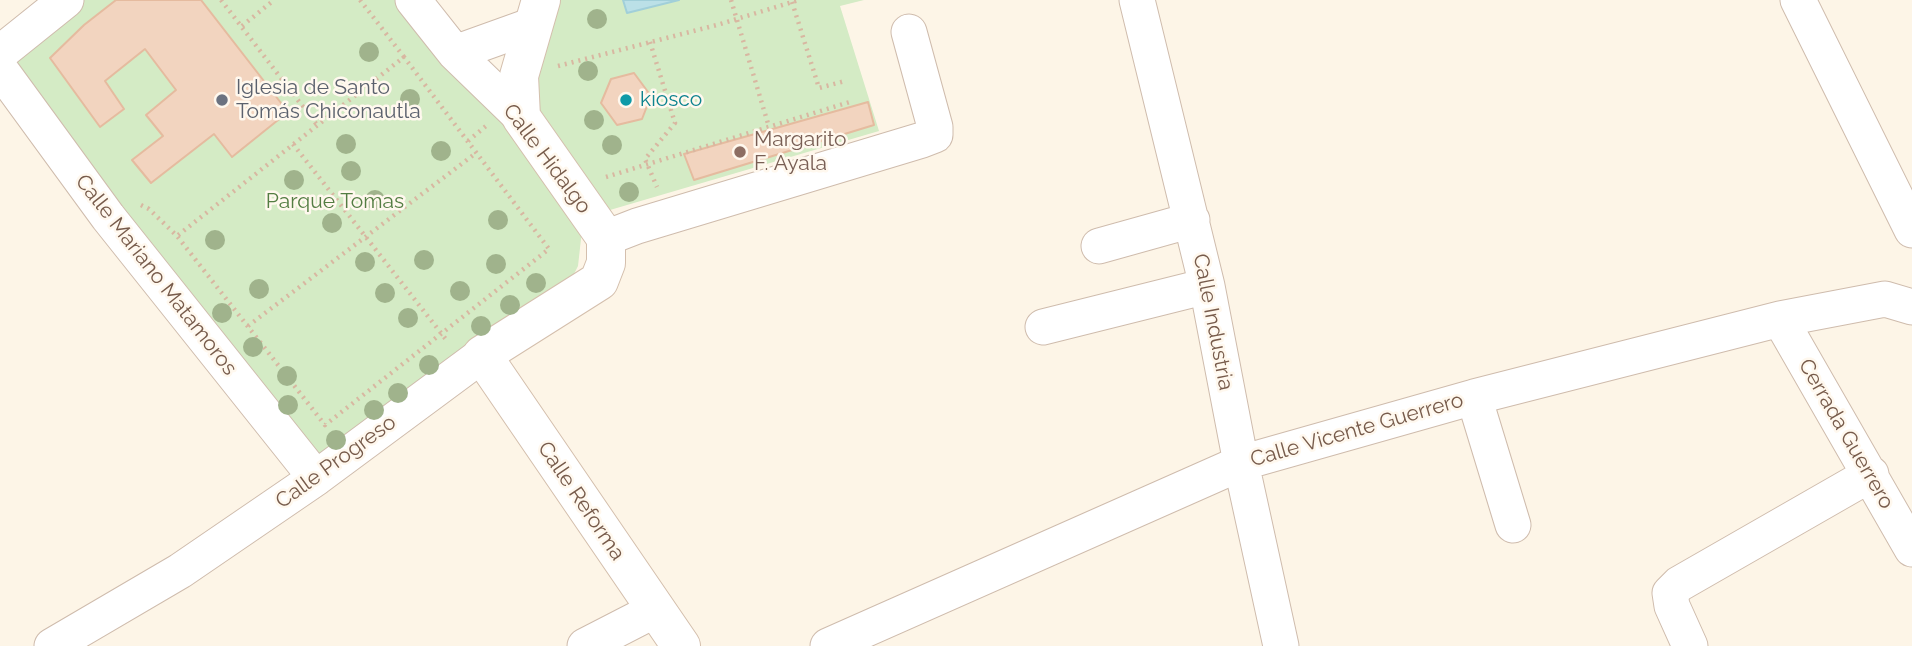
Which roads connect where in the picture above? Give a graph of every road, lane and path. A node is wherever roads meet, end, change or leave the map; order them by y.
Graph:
1 (66, 0) edge
2 (222, 0) edge
3 (274, 0) edge
4 (360, 0) edge
5 (413, 0) edge
6 (731, 0) edge
7 (799, 0) edge
8 (1137, 0) edge
9 (1798, 0) edge
10 (792, 2) junction
11 (537, 12) edge
12 (737, 19) junction
13 (242, 26) junction
14 (909, 32) dead end
15 (650, 42) junction
16 (454, 53) junction
17 (404, 57) junction
18 (1, 67) edge
19 (519, 76) junction
20 (845, 81) dead end
21 (853, 101) dead end
22 (521, 117) junction
23 (317, 125) junction
24 (769, 127) junction
25 (293, 144) junction
26 (476, 153) junction
27 (647, 163) junction
28 (598, 166) dead end
29 (605, 178) junction
30 (671, 216) junction
31 (1192, 220) junction
32 (1911, 227) edge
33 (366, 237) junction
34 (616, 242) junction
35 (1099, 246) dead end
36 (1207, 286) junction
37 (1912, 307) edge
38 (1780, 319) junction
39 (248, 326) junction
40 (1044, 327) dead end
41 (442, 333) junction
42 (474, 360) junction
43 (1474, 397) junction
44 (1241, 463) junction
45 (1871, 474) junction
46 (316, 478) junction
47 (1513, 525) dead end
48 (1912, 549) edge
49 (655, 610) junction
50 (52, 646) edge
51 (584, 646) edge
52 (681, 646) edge
53 (828, 646) edge
54 (1281, 646) edge
55 (1690, 646) edge

1 - 18 street
2 - 13 path
3 - 13 path
4 - 17 path
5 - 16 street, Calle Hidalgo
6 - 12 path
7 - 10 path
8 - 31 street, Calle Industria
9 - 32 street
10 - 12 path
10 - 20 path
11 - 16 street
11 - 19 main road
12 - 15 path
12 - 24 path
13 - 23 path
14 - 30 street
15 - 19 path
15 - 27 path
16 - 22 street, Calle Hidalgo
17 - 23 path
17 - 26 path
18 - 46 street, Calle Mariano Matamoros
19 - 22 main road
21 - 24 path
22 - 34 main road, Calle Hidalgo
23 - 25 path
24 - 27 path
25 - 33 path
25 - 39 path
26 - 33 path
26 - 41 path
27 - 29 path
27 - 30 path
28 - 29 path
29 - 34 path
30 - 34 street
31 - 35 street
31 - 36 street, Calle Industria
33 - 39 path
33 - 41 path
34 - 42 main road, Calle Progreso
36 - 40 street
36 - 44 street, Calle Industria
37 - 38 street, Calle Vicente Guerrero
38 - 43 street, Calle Vicente Guerrero
38 - 45 street, Cerrada Guerrero
39 - 41 path
41 - 42 path
42 - 46 street, Calle Progreso
42 - 49 main road, Calle Reforma
43 - 44 street, Calle Vicente Guerrero
43 - 47 street
44 - 53 street, Calle Vicente Guerrero
44 - 54 street, Calle Industria
45 - 48 street, Cerrada Guerrero
45 - 55 street
46 - 50 street, Calle Progreso
49 - 51 street
49 - 52 main road, Calle Reforma

